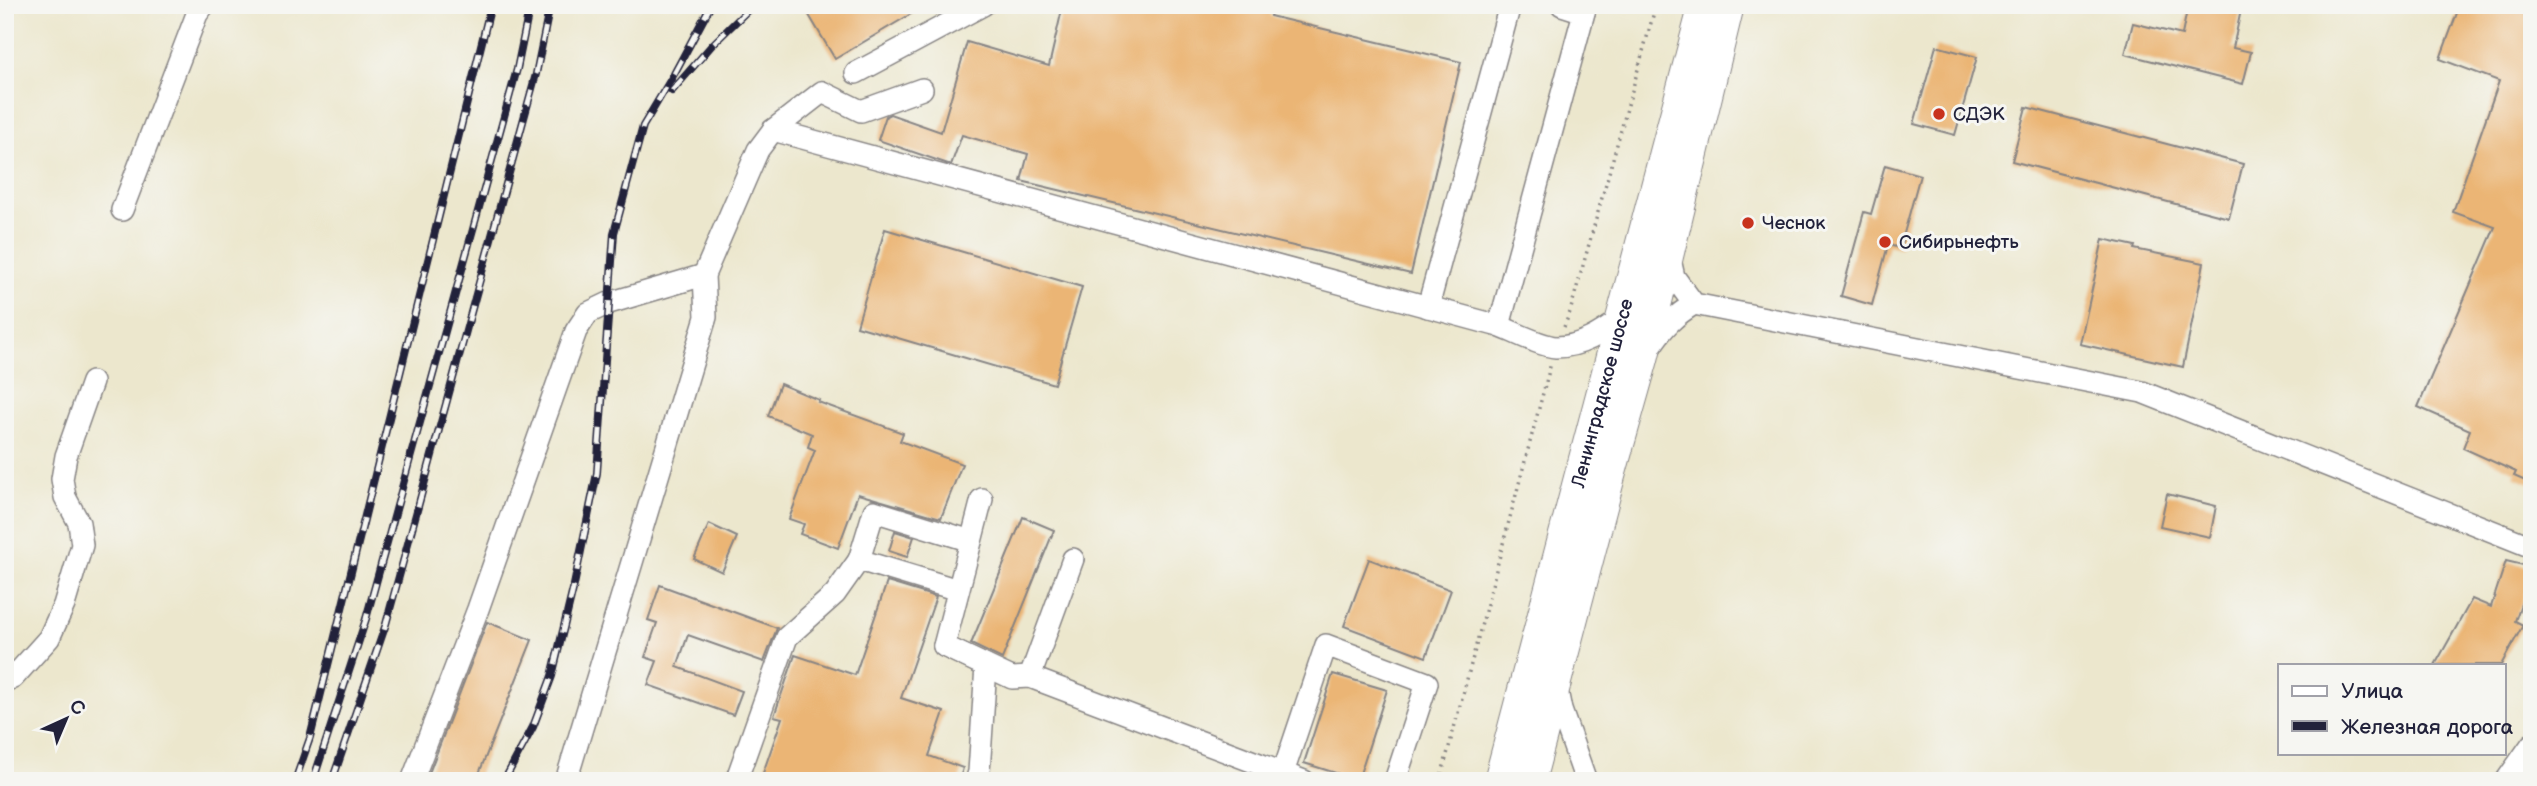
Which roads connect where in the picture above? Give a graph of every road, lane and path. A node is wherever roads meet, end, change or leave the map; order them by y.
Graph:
1 (204, 5) edge
2 (983, 5) edge
3 (1510, 5) edge
4 (1562, 5) edge
5 (1656, 5) edge
6 (1704, 5) edge
7 (1728, 5) edge
8 (1585, 8) edge
9 (856, 73) dead end
10 (922, 89) dead end
11 (773, 130) junction
12 (122, 210) dead end
13 (1668, 250) junction
14 (704, 275) junction
15 (1694, 304) junction
16 (1428, 307) junction
17 (1621, 319) junction
18 (1499, 326) junction
19 (1555, 347) junction
20 (1642, 359) junction
21 (92, 382) dead end
22 (982, 499) dead end
23 (971, 541) junction
24 (2532, 547) edge
25 (1073, 559) dead end
26 (859, 560) junction
27 (958, 590) junction
28 (986, 666) junction
29 (1030, 677) junction
30 (1556, 678) junction
31 (5, 680) edge
32 (2532, 744) edge
33 (1283, 774) junction
34 (412, 781) edge
35 (566, 781) edge
36 (736, 781) edge
37 (976, 781) edge
38 (1304, 781) edge
39 (1395, 781) edge
40 (1440, 781) edge
41 (1500, 781) edge
42 (1529, 781) edge
43 (1586, 781) edge
44 (2506, 781) edge

1 - 12 street
2 - 9 street
3 - 16 street
4 - 8 street
5 - 19 path
6 - 17 highway, Ленинградское шоссе
7 - 13 highway, Ленинградское шоссе
8 - 18 street
10 - 11 street
11 - 14 street
11 - 16 street
13 - 15 street
13 - 20 highway, Ленинградское шоссе
14 - 34 street
14 - 35 street
15 - 20 street
15 - 24 street
16 - 18 street
17 - 19 street
17 - 41 highway, Ленинградское шоссе
18 - 19 street
19 - 40 path
20 - 30 highway, Ленинградское шоссе
21 - 31 street
22 - 23 street
23 - 26 street
23 - 27 street
25 - 29 street
26 - 27 street
26 - 36 street
27 - 28 street
28 - 29 street
28 - 37 street
29 - 33 street
30 - 42 highway, Ленинградское шоссе
30 - 43 street
32 - 44 street
33 - 38 street
33 - 39 street

